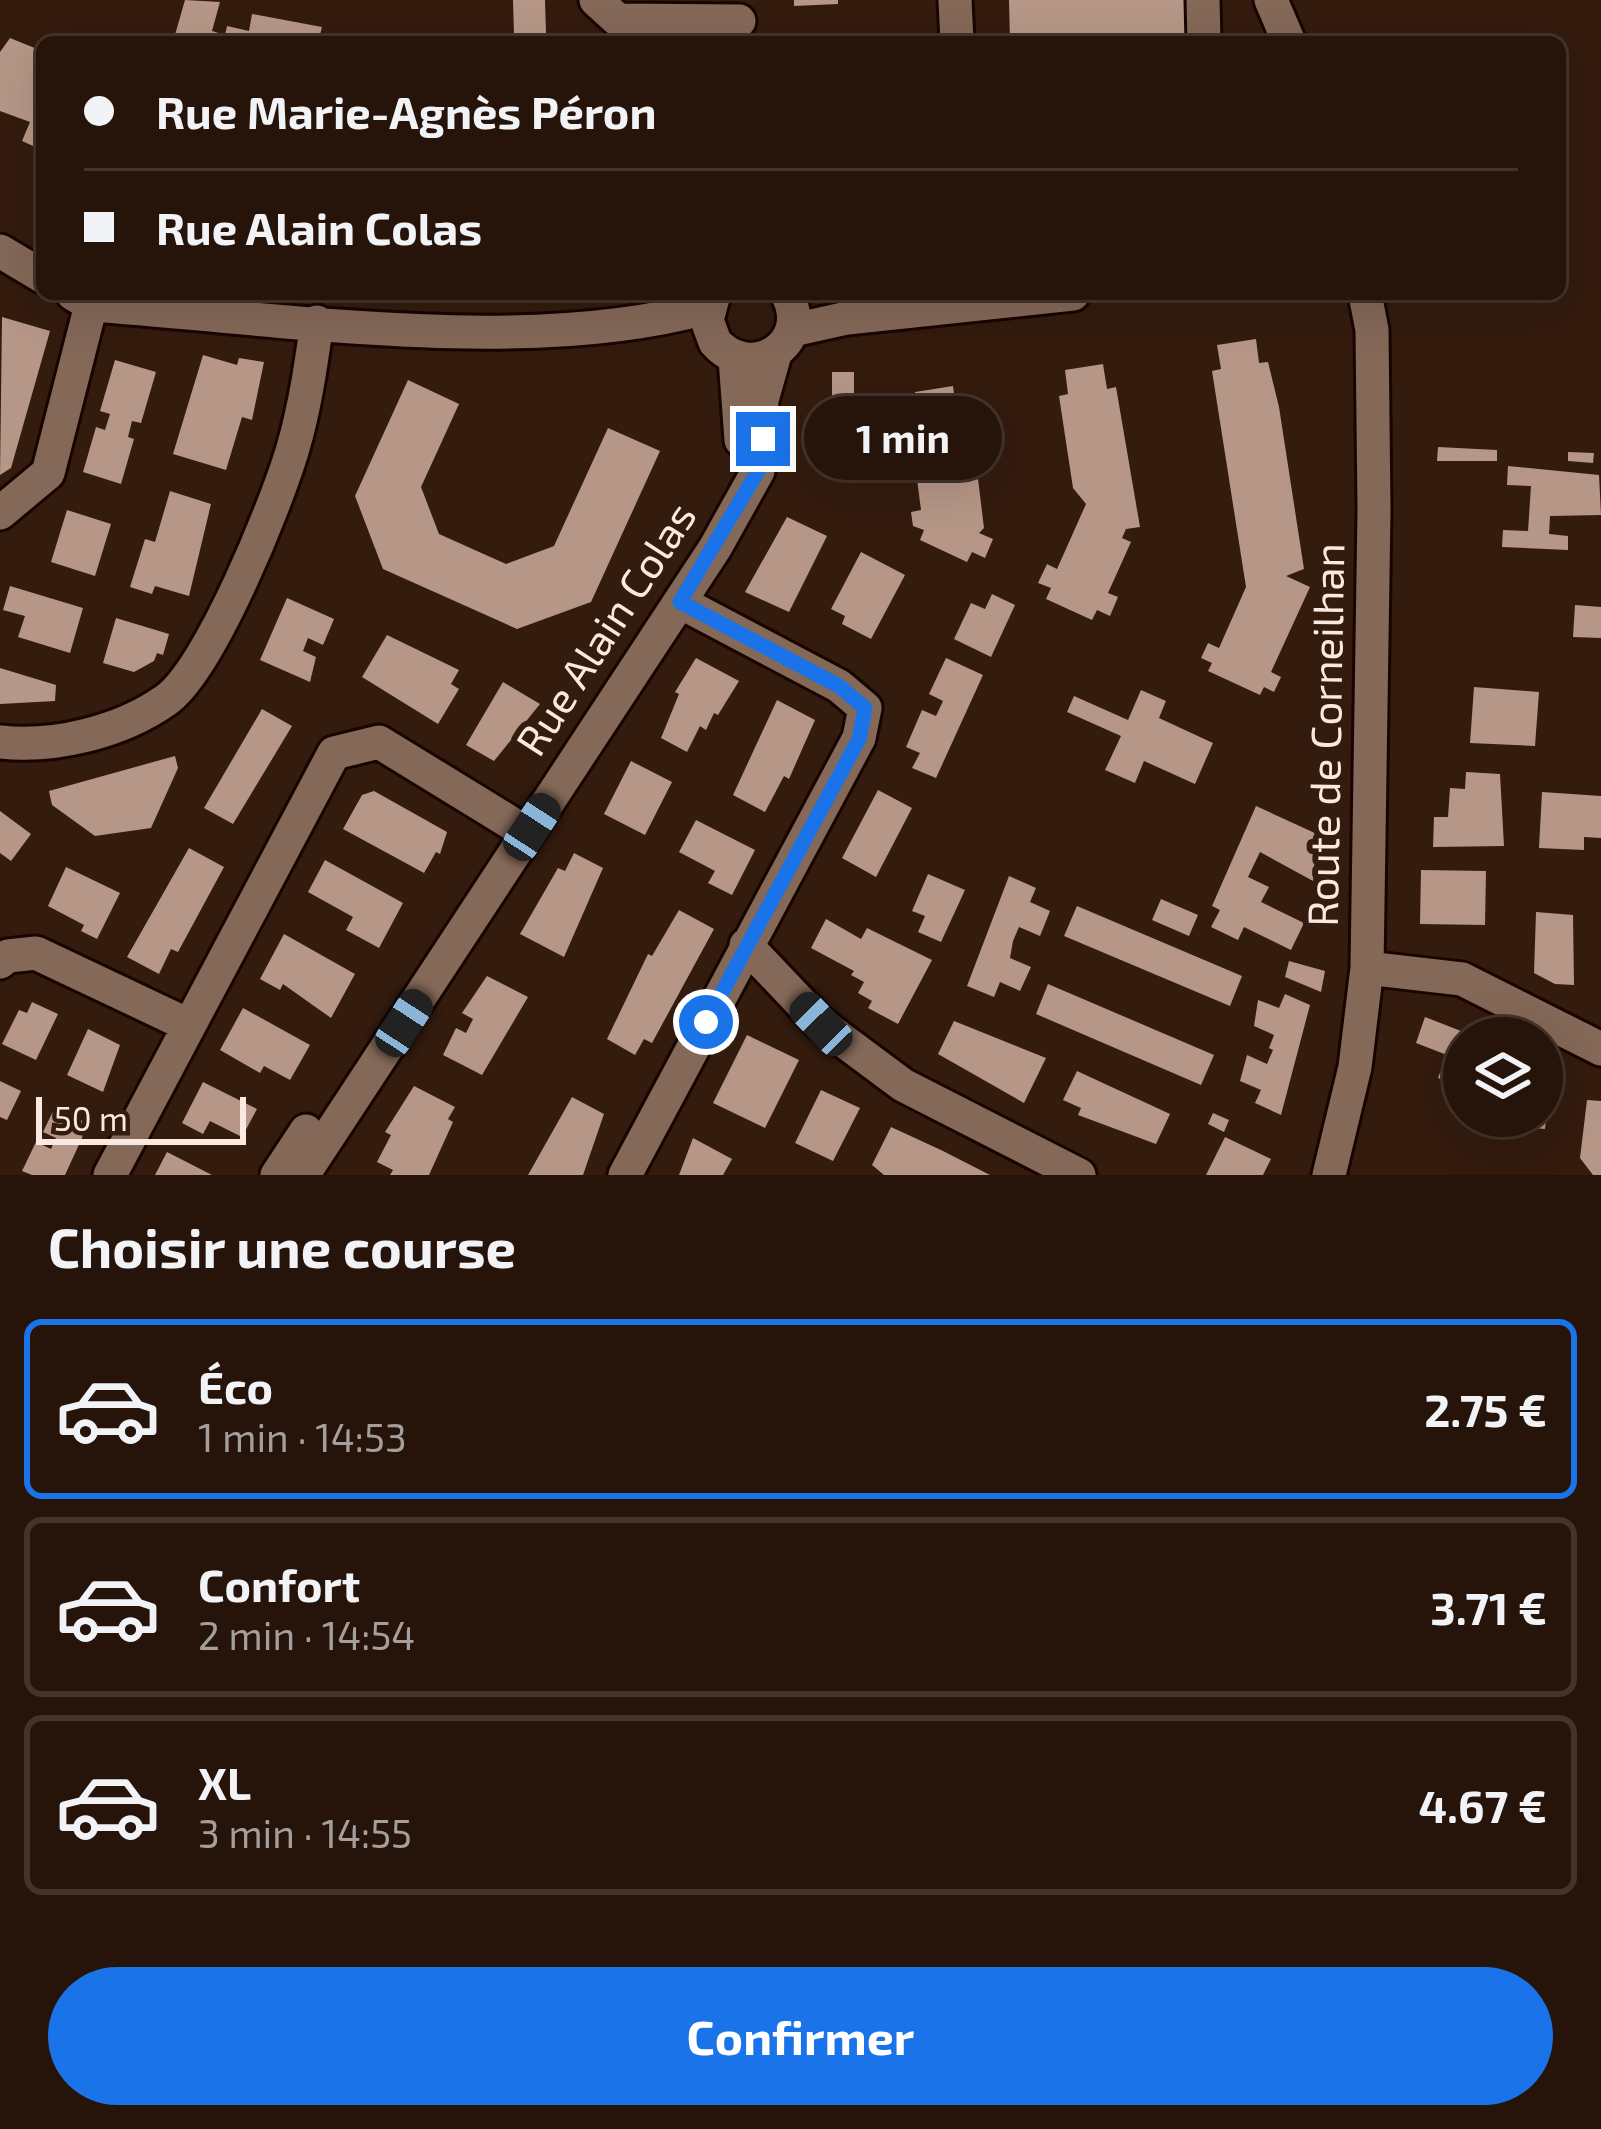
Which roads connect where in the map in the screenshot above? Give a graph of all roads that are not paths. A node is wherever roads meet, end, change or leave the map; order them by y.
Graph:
1 (596, 0) edge
2 (955, 0) edge
3 (1203, 0) edge
4 (1271, 0) edge
5 (1294, 0) edge
6 (739, 21) edge
7 (957, 36) edge
8 (1204, 36) edge
9 (1289, 36) edge
10 (1292, 36) edge
11 (0, 251) edge
12 (36, 272) edge
13 (82, 300) edge
14 (1366, 300) edge
15 (711, 301) edge
16 (965, 302) edge
17 (787, 320) edge
18 (316, 322) junction
19 (647, 324) junction
20 (724, 350) junction
21 (0, 513) edge
22 (680, 602) junction
23 (0, 742) edge
24 (511, 823) junction
25 (746, 945) junction
26 (0, 962) edge
27 (1367, 968) junction
28 (186, 1024) junction
29 (1601, 1049) edge
30 (110, 1175) edge
31 (278, 1175) edge
32 (304, 1175) edge
33 (625, 1175) edge
34 (1079, 1175) edge
35 (1329, 1175) edge

1 - 6 street
2 - 7 street
3 - 8 street
4 - 9 street
5 - 10 street
11 - 12 street
13 - 18 street
13 - 21 street
14 - 27 street, Route de Corneilhan
15 - 19 street
15 - 20 street, Rue Alain Colas
16 - 17 street
17 - 20 street
17 - 22 street, Rue Alain Colas
18 - 19 street
18 - 23 street
19 - 20 street
20 - 24 street, Rue Alain Colas
22 - 25 street
22 - 32 street, Rue Alain Colas
24 - 28 street
24 - 31 street, Rue Alain Colas
25 - 33 street
25 - 34 street
26 - 28 street
27 - 29 street
27 - 35 street, Route de Corneilhan
28 - 30 street

